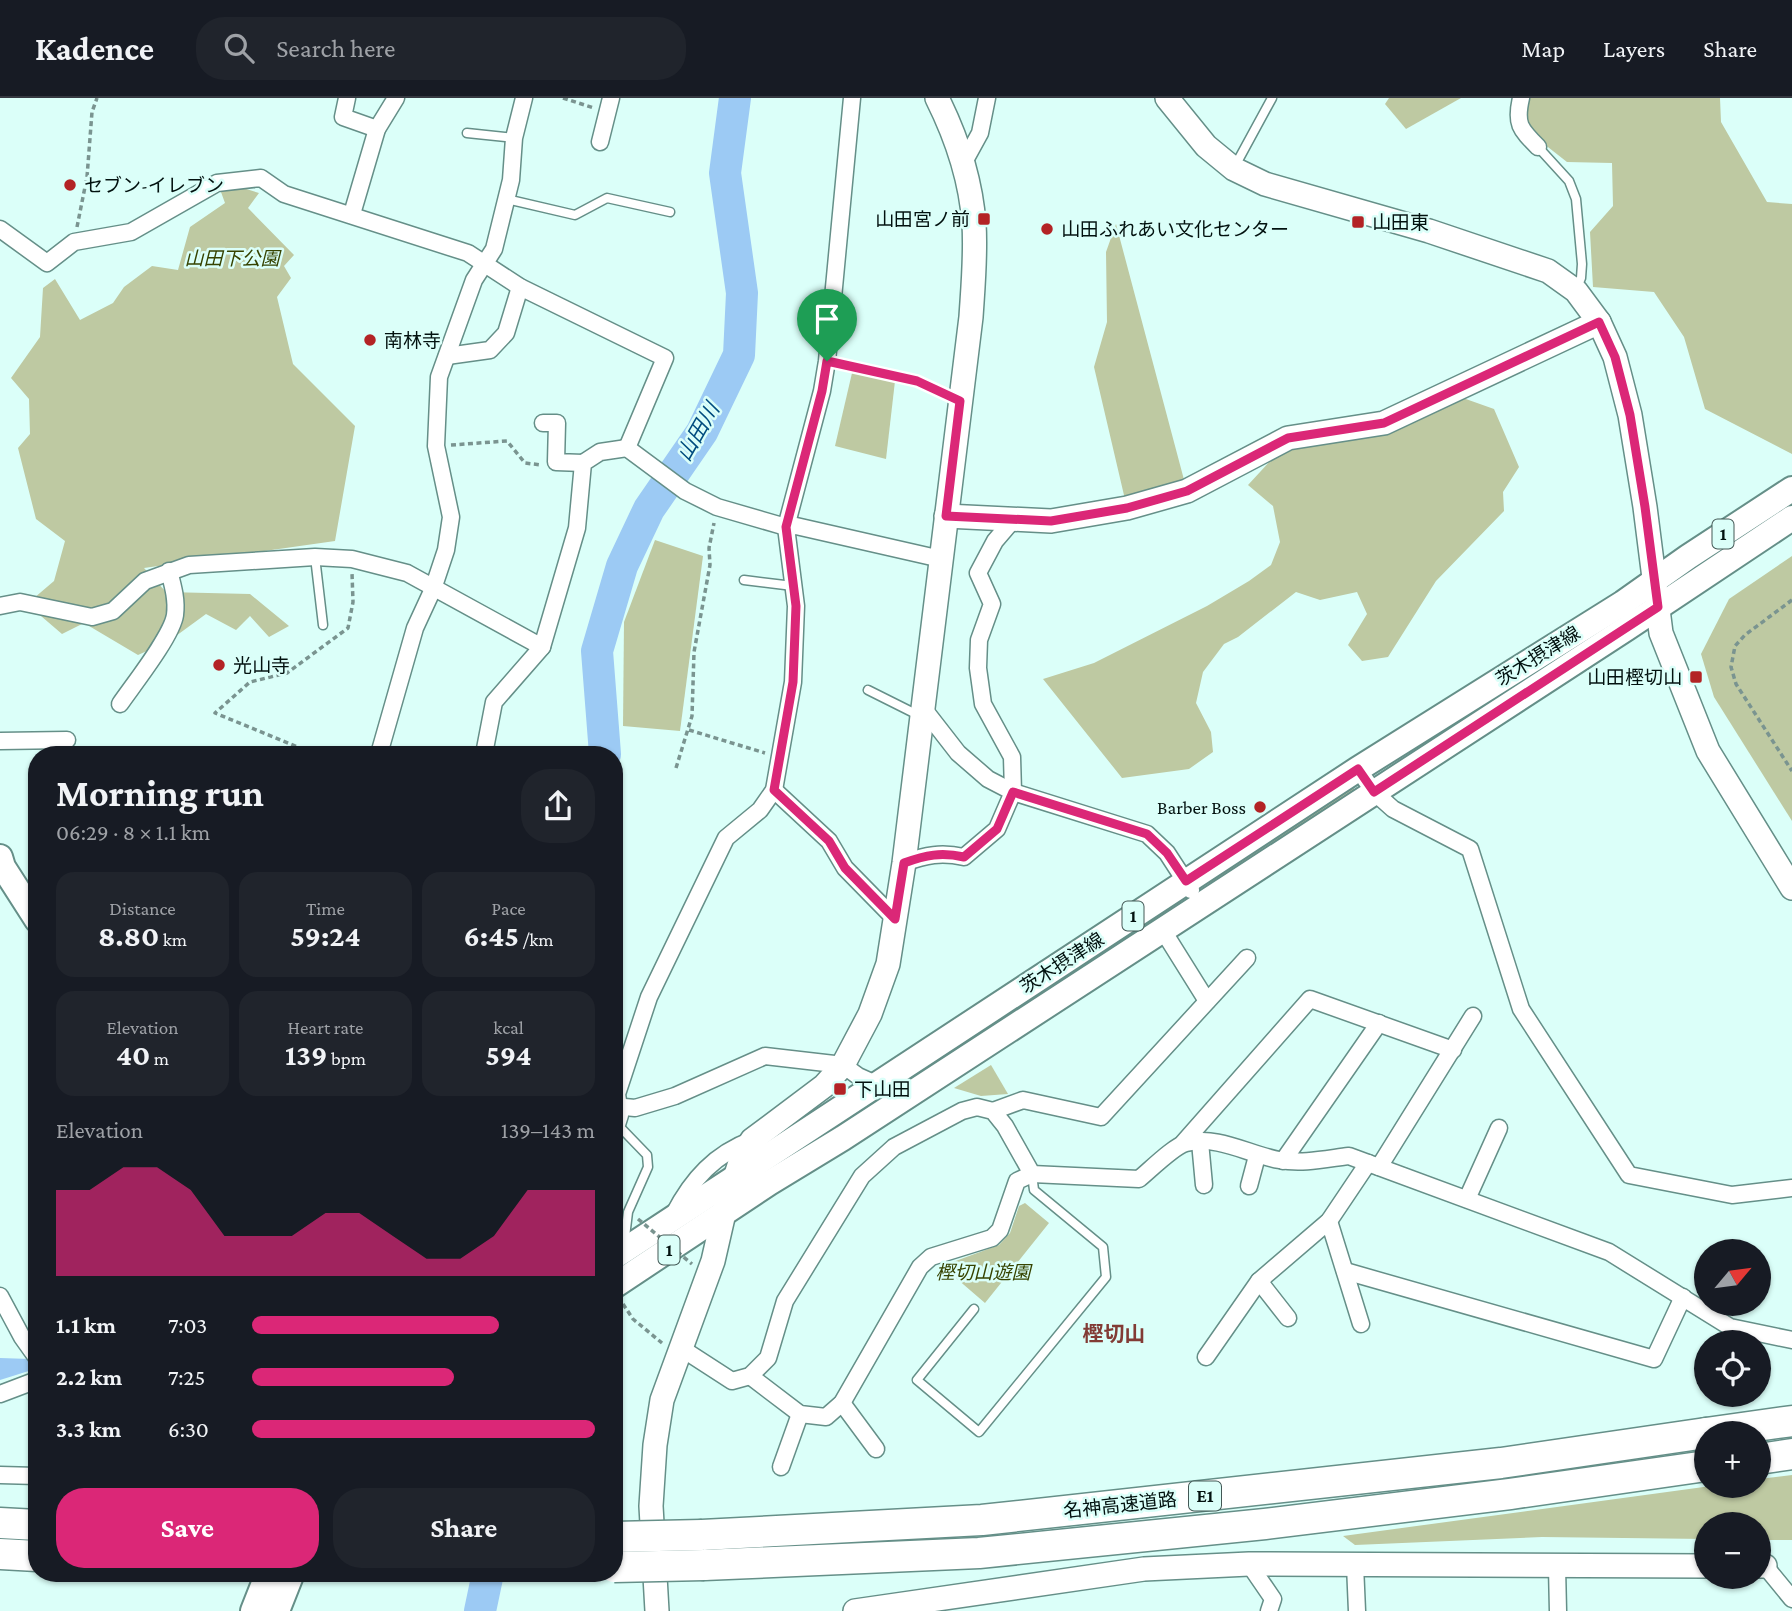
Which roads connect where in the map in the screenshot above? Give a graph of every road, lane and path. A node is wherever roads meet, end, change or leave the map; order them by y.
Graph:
1 (97, 98) edge
2 (347, 98) edge
3 (396, 98) edge
4 (524, 98) edge
5 (563, 98) edge
6 (852, 98) edge
7 (937, 98) edge
8 (987, 98) edge
9 (1167, 98) edge
10 (1272, 98) edge
11 (1521, 98) edge
12 (610, 105) edge
13 (377, 128) junction
14 (467, 133) dead end
15 (514, 138) junction
16 (600, 142) dead end
17 (1538, 147) joint
18 (963, 164) junction
19 (1234, 169) junction
20 (506, 199) junction
21 (670, 212) dead end
22 (352, 214) junction
23 (0, 229) edge
24 (74, 242) junction
25 (485, 262) junction
26 (520, 287) junction
27 (1576, 291) junction
28 (1599, 322) junction
29 (447, 356) junction
30 (827, 361) junction
31 (960, 401) junction
32 (543, 423) dead end
33 (436, 446) junction
34 (627, 448) junction
35 (556, 462) junction
36 (583, 463) junction
37 (1792, 489) edge
38 (717, 507) junction
39 (946, 516) junction
40 (1792, 518) edge
41 (1013, 520) junction
42 (786, 527) junction
43 (316, 557) junction
44 (352, 559) junction
45 (940, 559) junction
46 (169, 572) junction
47 (744, 580) dead end
48 (1655, 581) junction
49 (793, 586) junction
50 (433, 589) junction
51 (1792, 600) edge
52 (0, 606) edge
53 (1658, 607) junction
54 (323, 625) dead end
55 (542, 647) junction
56 (868, 690) dead end
57 (120, 704) dead end
58 (922, 712) junction
59 (688, 730) junction
60 (67, 740) dead end
61 (0, 741) edge
62 (295, 746) edge
63 (381, 746) edge
64 (486, 746) edge
65 (781, 757) junction
66 (676, 768) dead end
67 (1358, 769) junction
68 (1792, 771) edge
69 (774, 790) junction
70 (1013, 792) junction
71 (1374, 792) junction
72 (904, 863) junction
73 (1, 865) edge
74 (1186, 881) junction
75 (1792, 888) edge
76 (1200, 904) junction
77 (28, 906) edge
78 (895, 919) junction
79 (1162, 929) junction
80 (1247, 958) dead end
81 (1207, 1001) junction
82 (1473, 1016) dead end
83 (1379, 1023) junction
84 (1453, 1050) junction
85 (843, 1065) junction
86 (623, 1076) edge
87 (878, 1085) junction
88 (623, 1107) edge
89 (993, 1111) junction
90 (1499, 1128) dead end
91 (623, 1135) edge
92 (752, 1140) junction
93 (1192, 1142) junction
94 (1257, 1156) junction
95 (1283, 1161) junction
96 (1374, 1165) junction
97 (1032, 1174) junction
98 (734, 1179) junction
99 (1204, 1185) dead end
100 (1249, 1186) dead end
101 (1792, 1188) edge
102 (1467, 1199) junction
103 (724, 1213) junction
104 (638, 1219) dead end
105 (671, 1219) junction
106 (1329, 1221) junction
107 (623, 1234) edge
108 (623, 1245) edge
109 (692, 1264) dead end
110 (1345, 1271) junction
111 (1259, 1282) junction
112 (623, 1289) edge
113 (0, 1296) edge
114 (1683, 1297) junction
115 (623, 1303) edge
116 (974, 1309) dead end
117 (1288, 1318) dead end
118 (1361, 1324) dead end
119 (1792, 1340) edge
120 (28, 1346) edge
121 (676, 1349) junction
122 (1206, 1357) dead end
123 (750, 1376) junction
124 (28, 1384) edge
125 (0, 1395) edge
126 (842, 1403) junction
127 (800, 1414) junction
128 (1792, 1421) edge
129 (1771, 1424) edge
130 (1694, 1435) edge
131 (876, 1449) dead end
132 (1792, 1454) edge
133 (1771, 1457) edge
134 (781, 1467) dead end
135 (1694, 1468) edge
136 (0, 1475) edge
137 (28, 1476) edge
138 (0, 1523) edge
139 (28, 1525) edge
140 (623, 1537) edge
141 (0, 1554) edge
142 (28, 1556) edge
143 (1249, 1564) junction
144 (1355, 1565) junction
145 (1694, 1566) edge
146 (623, 1567) edge
147 (1557, 1567) junction
148 (1771, 1576) edge
149 (264, 1582) edge
150 (288, 1582) edge
151 (1792, 1599) edge
152 (253, 1611) edge
153 (277, 1611) edge
154 (657, 1611) edge
155 (855, 1611) edge
156 (1269, 1611) edge
157 (1357, 1611) edge
158 (1558, 1611) edge

1 - 24 path
2 - 13 street
3 - 13 street
4 - 15 street
5 - 12 path
6 - 30 street
7 - 18 street
8 - 18 street
9 - 19 street
10 - 19 lane
11 - 17 street
12 - 16 street
13 - 22 street
14 - 15 lane
15 - 20 street
17 - 27 lane
18 - 31 street
19 - 27 street
20 - 21 lane
20 - 25 street
22 - 24 street
22 - 25 street
23 - 24 street
25 - 26 street
25 - 29 street
26 - 29 street
26 - 34 street
27 - 28 street
28 - 41 street
28 - 48 street
29 - 33 street
30 - 31 path
30 - 42 street
31 - 39 street
32 - 35 street
33 - 35 path
33 - 50 street
34 - 36 street
34 - 38 street
35 - 36 street
36 - 55 street
37 - 48 main road, 茨木摂津線 / 1
38 - 42 street
38 - 59 path
39 - 41 street
39 - 45 street
40 - 53 main road, 茨木摂津線 / 1
41 - 70 street
42 - 45 street
42 - 49 street
43 - 44 street
43 - 46 street
43 - 54 lane
44 - 50 street
44 - 62 path
45 - 58 street
46 - 52 street
46 - 57 street
47 - 49 lane
48 - 53 street
48 - 67 main road, 茨木摂津線 / 1
49 - 65 street
50 - 55 street
50 - 63 street
51 - 68 path
53 - 71 main road, 茨木摂津線 / 1
53 - 75 street
55 - 64 street
56 - 58 lane
58 - 70 street
58 - 72 street
59 - 65 path
59 - 66 path
60 - 61 street
65 - 69 street
67 - 71 street
67 - 74 main road, 茨木摂津線 / 1
69 - 78 street
69 - 86 street
70 - 72 street
70 - 74 street
71 - 76 main road, 茨木摂津線 / 1
71 - 101 street
72 - 78 street
73 - 77 main road
74 - 76 street
74 - 87 main road, 茨木摂津線 / 1
76 - 79 main road, 茨木摂津線 / 1
78 - 85 street
79 - 81 street
79 - 103 main road, 茨木摂津線 / 1
80 - 81 street
81 - 89 street
82 - 84 street
83 - 84 street
83 - 93 street
83 - 95 street
84 - 96 street
85 - 87 street
85 - 88 street
85 - 92 street
87 - 98 main road, 茨木摂津線 / 1
89 - 97 street
89 - 123 street
90 - 102 street
91 - 107 lane
92 - 98 street
92 - 105 street
93 - 94 street
93 - 97 street
93 - 99 street
94 - 95 street
94 - 100 street
95 - 96 street
96 - 102 street
96 - 106 street
97 - 116 lane
97 - 126 street
98 - 103 street
98 - 105 main road, 茨木摂津線 / 1
102 - 114 street
103 - 112 main road, 茨木摂津線 / 1
103 - 121 street
104 - 109 path, bridge
105 - 108 main road, 茨木摂津線 / 1
106 - 110 street
106 - 111 street
110 - 114 street
110 - 118 street
111 - 117 street
111 - 122 street
113 - 120 street
114 - 119 street
115 - 121 path
121 - 123 street
121 - 154 street
123 - 127 street
124 - 125 street
126 - 127 street
126 - 131 street
127 - 134 street
128 - 129 highway, 名神高速道路 / E1
130 - 140 highway, 名神高速道路 / E1, bridge
132 - 133 highway
135 - 146 highway, 名神高速道路 / E1, bridge
136 - 137 street
138 - 139 highway
141 - 142 highway
143 - 144 street
143 - 155 street
143 - 156 street
144 - 147 street
144 - 157 street
145 - 147 street
147 - 158 street
148 - 151 street
149 - 152 main road
150 - 153 main road

